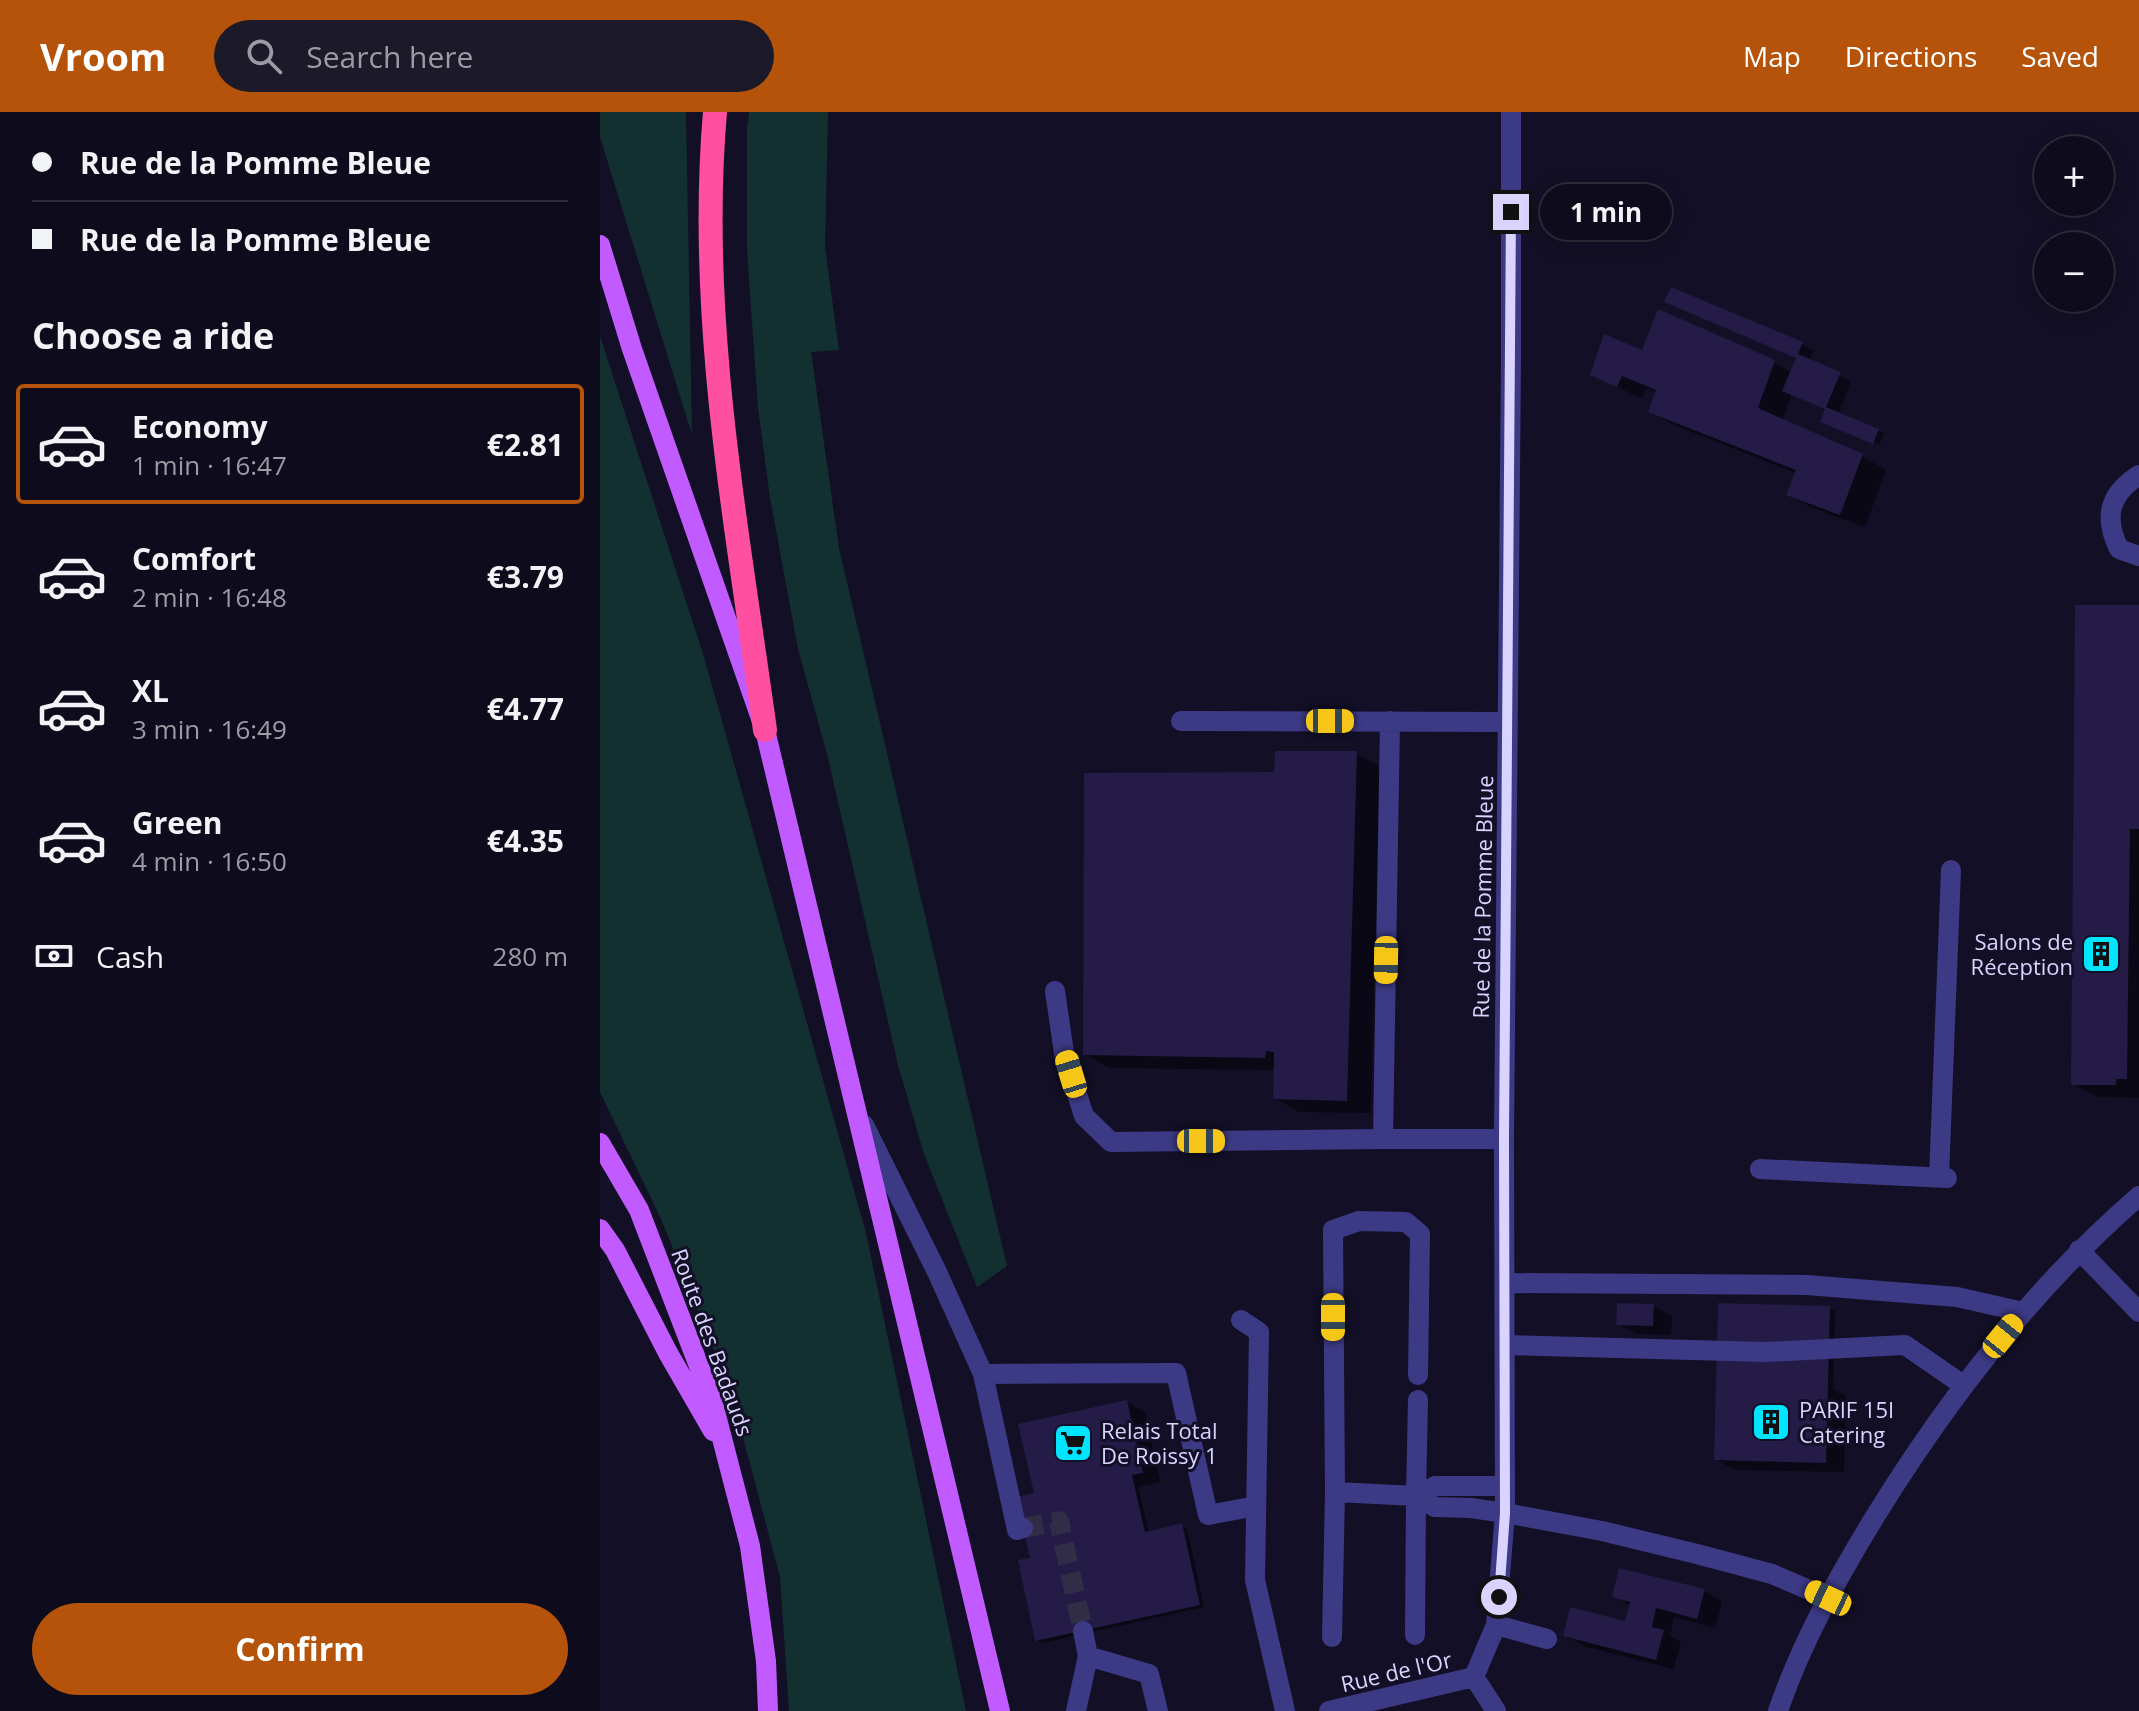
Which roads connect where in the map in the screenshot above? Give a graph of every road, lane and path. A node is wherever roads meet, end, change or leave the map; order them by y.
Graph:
1 (715, 112) edge
2 (1511, 112) edge
3 (600, 245) edge
4 (2135, 484) edge
5 (2139, 556) edge
6 (1181, 721) dead end
7 (1390, 721) junction
8 (1508, 722) junction
9 (765, 730) junction
10 (1951, 870) dead end
11 (1055, 991) dead end
12 (855, 1107) junction
13 (1383, 1139) junction
14 (1504, 1139) junction
15 (600, 1143) edge
16 (1760, 1169) dead end
17 (2139, 1196) edge
18 (600, 1229) edge
19 (2079, 1250) junction
20 (1506, 1283) junction
21 (2023, 1312) junction
22 (2139, 1312) edge
23 (1241, 1320) dead end
24 (1505, 1345) junction
25 (983, 1374) junction
26 (1418, 1375) dead end
27 (1963, 1385) junction
28 (1418, 1400) dead end
29 (729, 1459) junction
30 (1505, 1486) junction
31 (1335, 1492) junction
32 (1416, 1496) junction
33 (1256, 1506) junction
34 (1505, 1513) junction
35 (1023, 1528) dead end
36 (1828, 1598) junction
37 (1496, 1625) junction
38 (1083, 1631) tunnel mouth
39 (1415, 1635) dead end
40 (1332, 1637) dead end
41 (1547, 1639) dead end
42 (1088, 1656) junction
43 (1474, 1677) junction
44 (768, 1711) edge
45 (1000, 1711) edge
46 (1076, 1711) edge
47 (1158, 1711) edge
48 (1285, 1711) edge
49 (1329, 1711) edge
50 (1496, 1711) edge
51 (1778, 1711) edge

1 - 9 highway
2 - 8 street, Rue de la Pomme Bleue
3 - 9 main road
4 - 5 street
6 - 7 street
7 - 8 street
7 - 13 street
8 - 14 street, Rue de la Pomme Bleue
9 - 12 main road
10 - 16 street
11 - 13 street
12 - 25 street
12 - 45 main road
13 - 14 street
14 - 20 street, Rue de la Pomme Bleue
15 - 29 main road, Route des Badauds
17 - 19 street
18 - 29 main road
19 - 21 street
19 - 22 street
20 - 21 street
20 - 24 street, Rue de la Pomme Bleue
21 - 27 street
23 - 33 street
24 - 27 street
24 - 30 street, Rue de la Pomme Bleue
25 - 33 street
25 - 35 street
26 - 31 street
27 - 36 street
28 - 32 street
29 - 44 main road, Route des Badauds
30 - 32 street
30 - 34 street, Rue de la Pomme Bleue
31 - 32 street
31 - 40 street
32 - 34 street
32 - 39 street
33 - 48 street
34 - 36 street
34 - 37 street, Rue de la Pomme Bleue
36 - 51 street
37 - 41 street
37 - 43 street, Rue de la Pomme Bleue
38 - 42 street
42 - 46 street
42 - 47 street
43 - 49 street, Rue de l'Or
43 - 50 street

